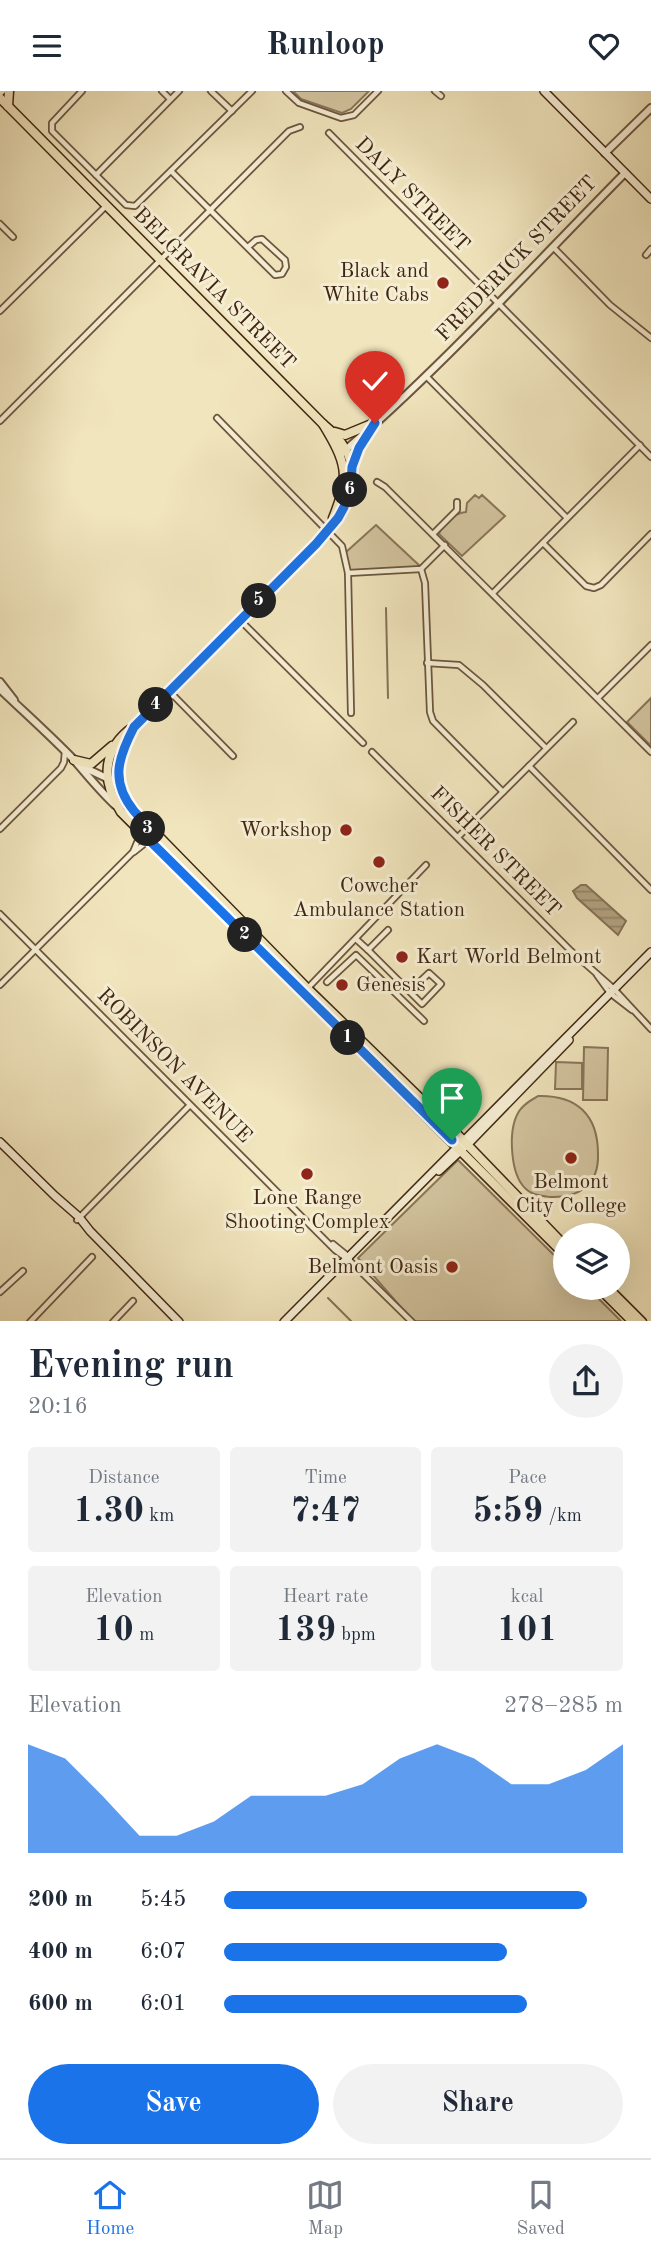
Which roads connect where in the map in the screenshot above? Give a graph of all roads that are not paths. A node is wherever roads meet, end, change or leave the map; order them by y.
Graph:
1 (9, 91) edge
2 (82, 91) edge
3 (162, 91) edge
4 (179, 91) edge
5 (211, 91) edge
6 (252, 91) edge
7 (286, 91) edge
8 (378, 91) edge
9 (435, 91) edge
10 (544, 91) edge
11 (1, 94) edge
12 (441, 96) dead end
13 (170, 99) junction
14 (4, 106) edge
15 (651, 108) edge
16 (232, 111) junction
17 (300, 127) dead end
18 (329, 133) dead end
19 (605, 153) junction
20 (171, 171) junction
21 (625, 173) junction
22 (96, 175) junction
23 (651, 199) edge
24 (106, 206) junction
25 (210, 210) junction
26 (0, 224) edge
27 (13, 237) dead end
28 (552, 246) junction
29 (248, 247) junction
30 (651, 249) edge
31 (646, 255) dead end
32 (161, 261) junction
33 (499, 305) junction
34 (0, 311) edge
35 (651, 338) edge
36 (426, 376) junction
37 (217, 418) dead end
38 (0, 421) edge
39 (376, 422) junction
40 (323, 424) junction
41 (332, 431) junction
42 (640, 445) junction
43 (344, 451) junction
44 (651, 457) edge
45 (352, 467) junction
46 (377, 482) dead end
47 (457, 502) dead end
48 (457, 510) junction
49 (464, 510) dead end
50 (567, 518) junction
51 (328, 530) junction
52 (433, 534) junction
53 (651, 534) edge
54 (543, 543) junction
55 (445, 545) junction
56 (421, 569) junction
57 (348, 573) junction
58 (493, 593) junction
59 (240, 620) junction
60 (651, 645) edge
61 (427, 663) junction
62 (0, 683) edge
63 (0, 689) edge
64 (169, 691) junction
65 (599, 697) junction
66 (14, 701) junction
67 (351, 713) dead end
68 (573, 722) dead end
69 (134, 727) junction
70 (117, 742) junction
71 (363, 743) dead end
72 (546, 748) junction
73 (65, 751) junction
74 (372, 751) dead end
75 (651, 752) edge
76 (233, 756) dead end
77 (76, 762) junction
78 (529, 766) junction
79 (108, 778) junction
80 (122, 790) junction
81 (503, 792) junction
82 (121, 812) junction
83 (144, 828) junction
84 (0, 829) edge
85 (458, 837) junction
86 (149, 840) junction
87 (133, 852) junction
88 (426, 865) dead end
89 (651, 890) edge
90 (0, 914) edge
91 (387, 930) dead end
92 (356, 939) junction
93 (347, 948) junction
94 (35, 950) junction
95 (368, 950) junction
96 (651, 952) edge
97 (356, 955) junction
98 (651, 958) edge
99 (327, 982) dead end
100 (0, 985) edge
101 (306, 991) junction
102 (410, 992) junction
103 (613, 992) junction
104 (424, 1021) dead end
105 (651, 1029) edge
106 (189, 1105) junction
107 (0, 1142) edge
108 (462, 1145) junction
109 (78, 1219) junction
110 (553, 1234) edge
111 (553, 1242) edge
112 (92, 1258) dead end
113 (348, 1259) junction
114 (23, 1271) dead end
115 (0, 1292) edge
116 (611, 1300) edge
117 (620, 1300) edge
118 (133, 1301) dead end
119 (291, 1320) edge
120 (30, 1321) edge
121 (113, 1321) edge
122 (179, 1321) edge
123 (412, 1321) edge
124 (633, 1321) edge
125 (642, 1321) edge

1 - 14 main road
2 - 22 street
3 - 13 street
4 - 13 street
5 - 16 street
6 - 16 street
7 - 8 street, DALY STREET
9 - 12 street
10 - 19 main road
11 - 14 main road, BELGRAVIA STREET
13 - 22 street
14 - 24 main road, BELGRAVIA STREET
15 - 19 street
16 - 20 street
17 - 25 street
18 - 33 street, DALY STREET
19 - 21 main road
20 - 22 street
20 - 25 street
21 - 23 main road
21 - 28 street, FREDERICK STREET
24 - 32 main road, BELGRAVIA STREET
24 - 34 street
25 - 29 street
25 - 32 street
26 - 27 street
28 - 33 street, FREDERICK STREET
28 - 35 street
29 - 29 street
30 - 31 street
32 - 38 street
32 - 40 main road, BELGRAVIA STREET
33 - 36 street, FREDERICK STREET
33 - 42 street, DALY STREET
36 - 39 street, FREDERICK STREET
36 - 50 street
37 - 51 street
39 - 41 main road
39 - 43 street, FREDERICK STREET
39 - 45 main road
40 - 41 main road
40 - 43 main road, BELGRAVIA STREET
41 - 43 main road
42 - 44 street, DALY STREET
42 - 50 street
43 - 45 main road
43 - 51 main road, BELGRAVIA STREET
45 - 51 main road
46 - 52 street
47 - 48 street
48 - 49 street
48 - 52 street
50 - 54 street
51 - 57 street
51 - 59 main road
52 - 55 street
53 - 54 street
54 - 58 street
55 - 56 street
55 - 58 street
56 - 57 street
56 - 61 street
57 - 67 street
58 - 65 street
59 - 64 main road
59 - 71 street
60 - 65 street
61 - 72 street
61 - 81 street
62 - 66 street
63 - 66 street
64 - 69 main road
64 - 76 street
65 - 75 street
66 - 73 street
68 - 72 street
69 - 70 main road
69 - 80 main road
70 - 77 main road
70 - 79 main road
72 - 78 street
73 - 77 street
73 - 84 street
74 - 85 street, FISHER STREET
77 - 79 street
77 - 82 street
78 - 81 street
78 - 89 street
79 - 80 street
79 - 82 main road
80 - 83 main road
81 - 85 street
82 - 83 main road
83 - 86 main road
83 - 87 street
83 - 101 main road
85 - 103 street, FISHER STREET
86 - 87 street
86 - 101 main road
87 - 94 street
88 - 92 street
90 - 94 street, ROBINSON AVENUE
91 - 95 street
92 - 93 street
92 - 95 street
93 - 97 street
93 - 101 street
94 - 100 street
94 - 106 street, ROBINSON AVENUE
95 - 102 street
96 - 103 main road
97 - 99 street
97 - 104 street
98 - 103 main road
101 - 108 main road
102 - 102 street
103 - 105 street, FISHER STREET
103 - 108 main road
106 - 109 street
106 - 113 street, ROBINSON AVENUE
107 - 109 main road
108 - 110 main road
108 - 111 main road
108 - 113 main road
109 - 122 main road
112 - 120 street
113 - 119 main road
113 - 123 street, ROBINSON AVENUE
114 - 115 street
116 - 124 main road
117 - 125 main road
118 - 121 street

